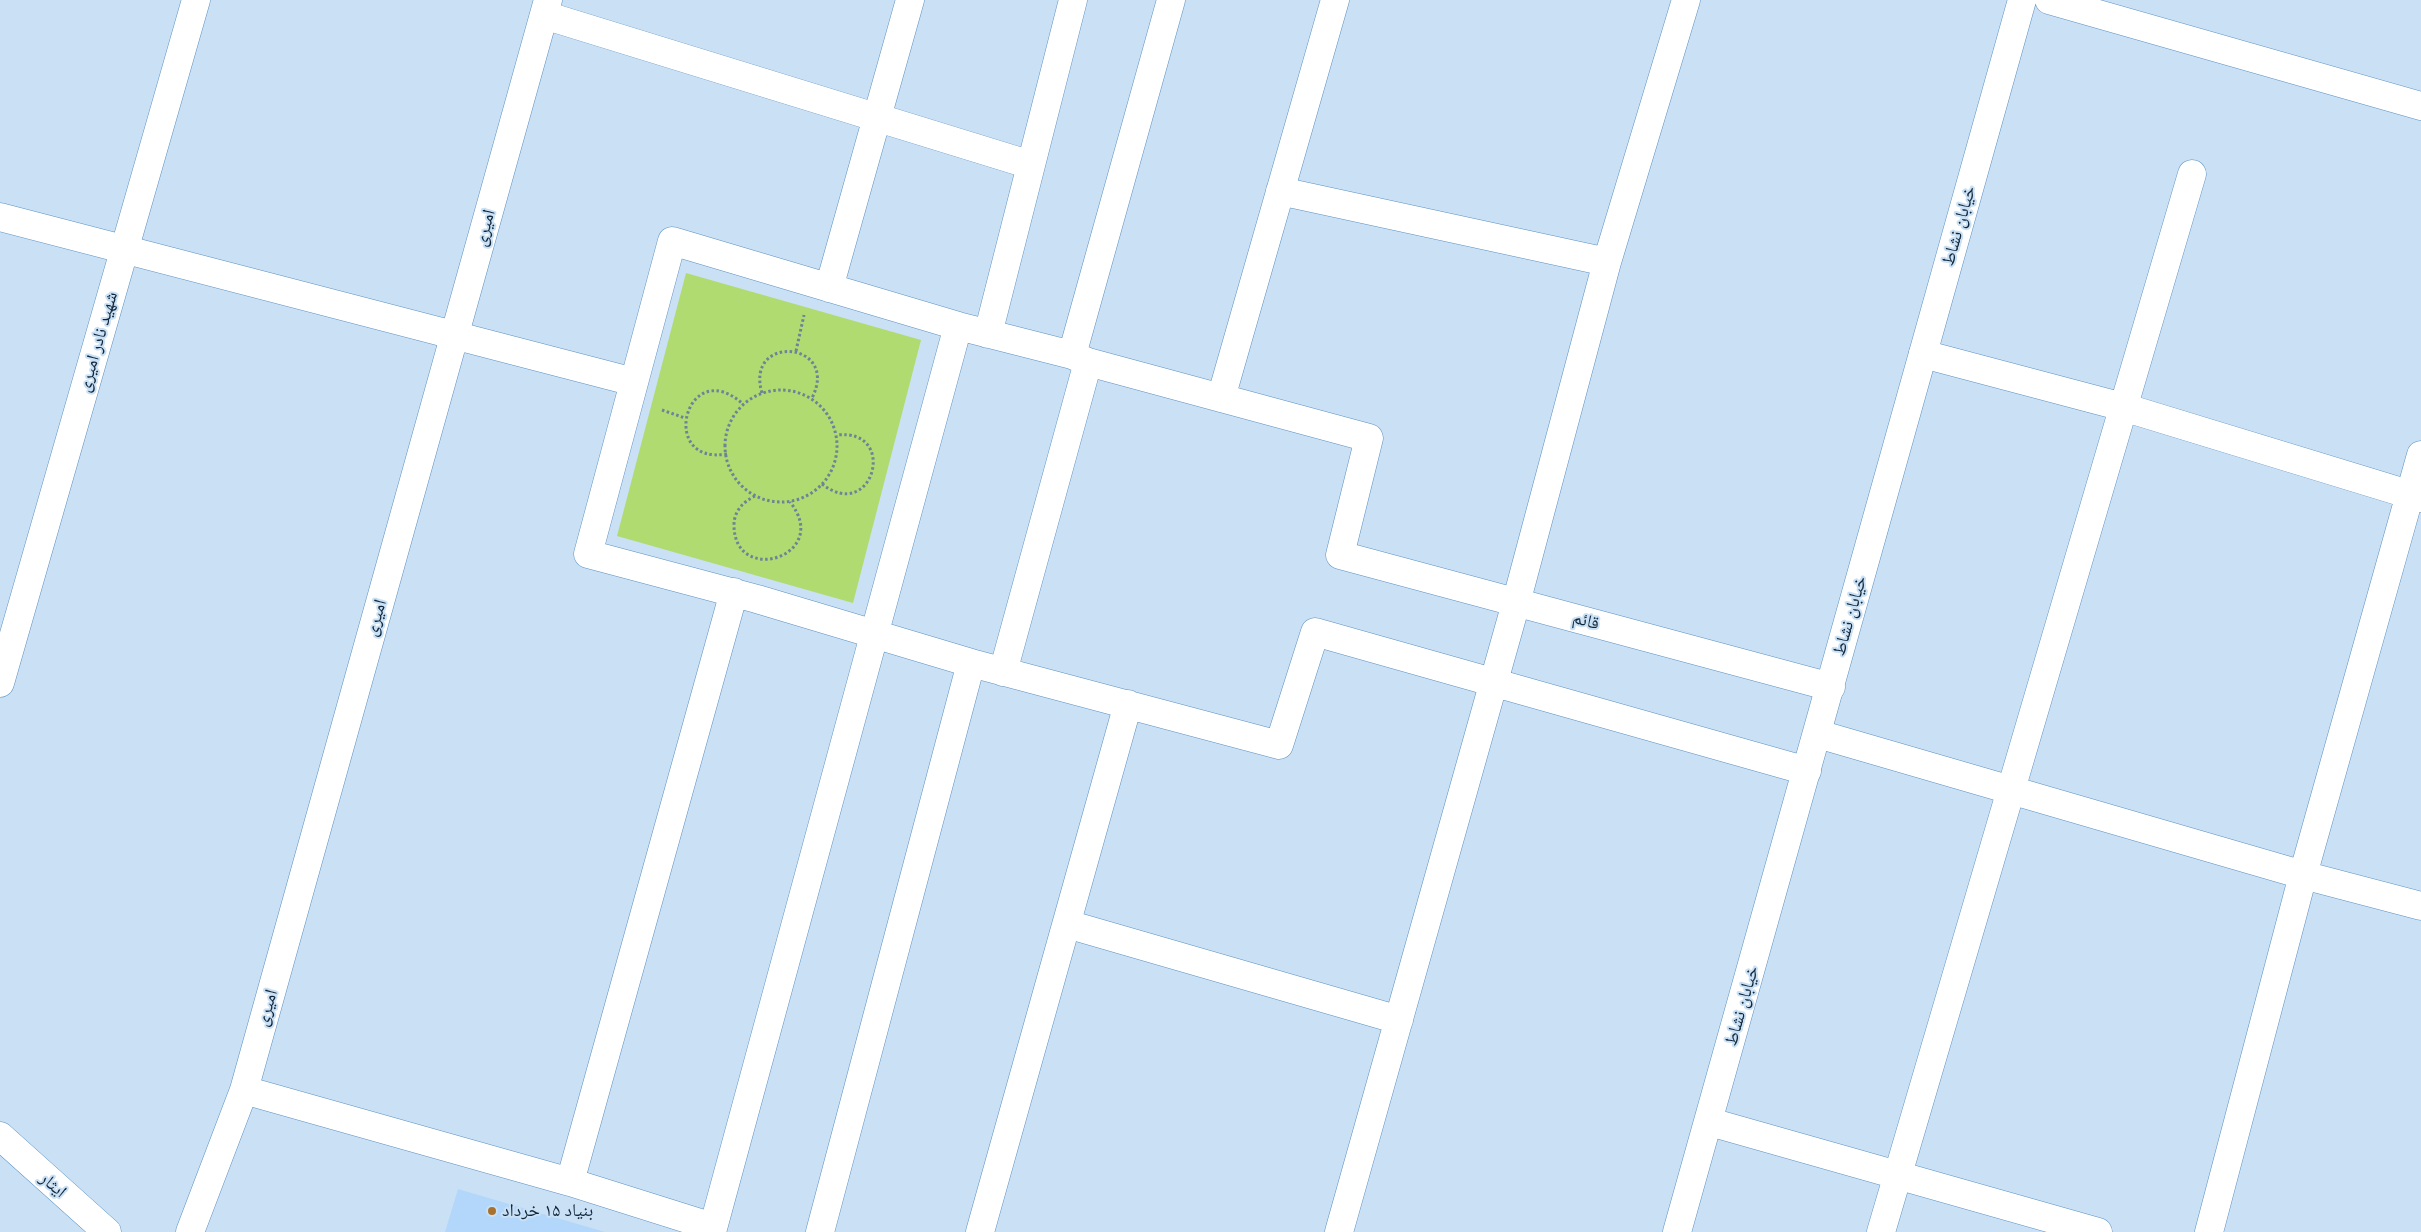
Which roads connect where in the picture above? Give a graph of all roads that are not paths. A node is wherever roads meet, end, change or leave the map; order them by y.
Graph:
1 (196, 0) edge
2 (910, 0) edge
3 (1073, 0) edge
4 (1171, 0) edge
5 (1336, 0) edge
6 (1686, 0) edge
7 (2022, 0) edge
8 (2049, 0) edge
9 (546, 8) edge
10 (2421, 106) edge
11 (877, 118) junction
12 (1031, 165) junction
13 (2192, 174) dead end
14 (1280, 191) junction
15 (0, 217) edge
16 (124, 250) junction
17 (1607, 262) junction
18 (830, 288) junction
19 (958, 326) junction
20 (456, 334) junction
21 (988, 334) junction
22 (1923, 354) junction
23 (1080, 358) junction
24 (634, 382) junction
25 (1221, 398) junction
26 (2123, 407) junction
27 (2421, 455) edge
28 (2415, 496) edge
29 (734, 592) junction
30 (1516, 603) junction
31 (874, 632) junction
32 (6, 643) edge
33 (971, 663) junction
34 (1003, 672) junction
35 (1494, 682) junction
36 (0, 683) edge
37 (1831, 686) junction
38 (1128, 704) junction
39 (1818, 734) junction
40 (1807, 771) junction
41 (2011, 789) junction
42 (2303, 875) junction
43 (2421, 906) edge
44 (1067, 924) junction
45 (1399, 1020) junction
46 (244, 1090) junction
47 (1710, 1122) junction
48 (0, 1136) edge
49 (1898, 1176) junction
50 (570, 1182) junction
51 (712, 1229) edge
52 (107, 1232) edge
53 (190, 1232) edge
54 (820, 1232) edge
55 (980, 1232) edge
56 (1339, 1232) edge
57 (1677, 1232) edge
58 (1882, 1232) edge
59 (2098, 1232) edge
60 (2209, 1232) edge

1 - 16 street, شهید نادر امیری
2 - 11 street
3 - 12 street
4 - 23 street
5 - 14 street
6 - 17 street
7 - 22 street, خیابان نشاط
8 - 10 street
9 - 11 street
9 - 20 street, امیری
11 - 12 street
11 - 18 street
12 - 21 street
13 - 26 street
14 - 17 street
14 - 25 street
15 - 16 street
16 - 20 street
16 - 32 street, شهید نادر امیری
17 - 30 street
18 - 19 street
18 - 24 street
19 - 21 street
19 - 31 street
20 - 24 street
20 - 46 street, امیری
21 - 23 street
22 - 26 street
22 - 37 street, خیابان نشاط
23 - 25 street
23 - 34 street
24 - 29 street
25 - 30 street, قائم
26 - 28 street
26 - 41 street
27 - 28 street
28 - 42 street
29 - 31 street
29 - 50 street
30 - 35 street
30 - 37 street, قائم
31 - 33 street
31 - 51 street
32 - 36 street, شهید نادر امیری
33 - 34 street
33 - 54 street
34 - 38 street
35 - 38 street
35 - 40 street
35 - 45 street
37 - 39 street, خیابان نشاط
38 - 44 street
39 - 40 street, خیابان نشاط
39 - 41 street
40 - 47 street, خیابان نشاط
41 - 42 street
41 - 49 street
42 - 43 street
42 - 60 street
44 - 45 street
44 - 55 street
45 - 56 street
46 - 50 street
46 - 53 street, امیری
47 - 49 street
47 - 57 street, خیابان نشاط
48 - 52 street, ایثار
49 - 58 street
49 - 59 street
50 - 51 street

